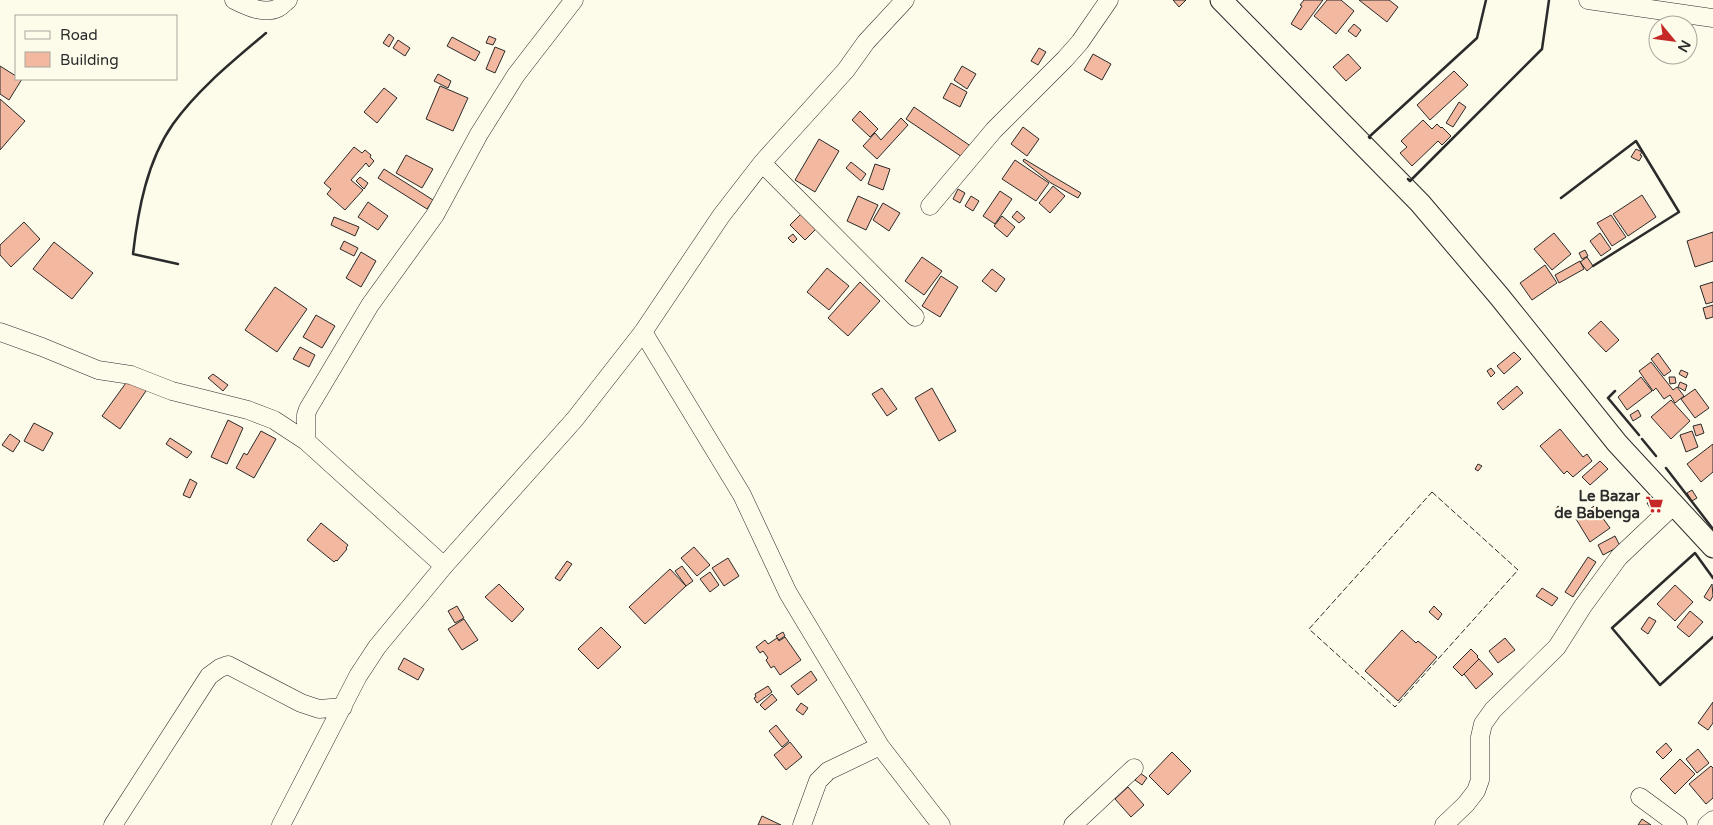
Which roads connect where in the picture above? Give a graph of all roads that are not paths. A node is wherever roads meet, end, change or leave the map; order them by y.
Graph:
1 (234, 0) edge
2 (288, 0) edge
3 (574, 0) edge
4 (905, 0) edge
5 (1109, 0) edge
6 (1221, 0) edge
7 (1588, 0) edge
8 (1713, 18) edge
9 (762, 163) junction
10 (930, 206) dead end
11 (915, 317) dead end
12 (0, 332) edge
13 (643, 332) junction
14 (306, 441) junction
15 (1674, 505) junction
16 (1713, 547) edge
17 (444, 566) junction
18 (343, 707) junction
19 (880, 746) junction
20 (1134, 768) dead end
21 (1640, 797) dead end
22 (1713, 820) edge
23 (113, 825) edge
24 (281, 825) edge
25 (802, 825) edge
26 (941, 825) edge
27 (1073, 825) edge
28 (1444, 825) edge
29 (1678, 825) edge
30 (1707, 825) edge

1 - 2 street
3 - 14 street
4 - 9 street
5 - 10 street
6 - 15 main road
7 - 8 street
9 - 11 street
9 - 13 street
12 - 14 street
13 - 17 street
13 - 19 street
14 - 17 street
15 - 16 main road
15 - 28 street
17 - 18 street
18 - 23 street
18 - 24 street
19 - 25 street
19 - 26 street
20 - 27 street
21 - 29 street
22 - 30 street

